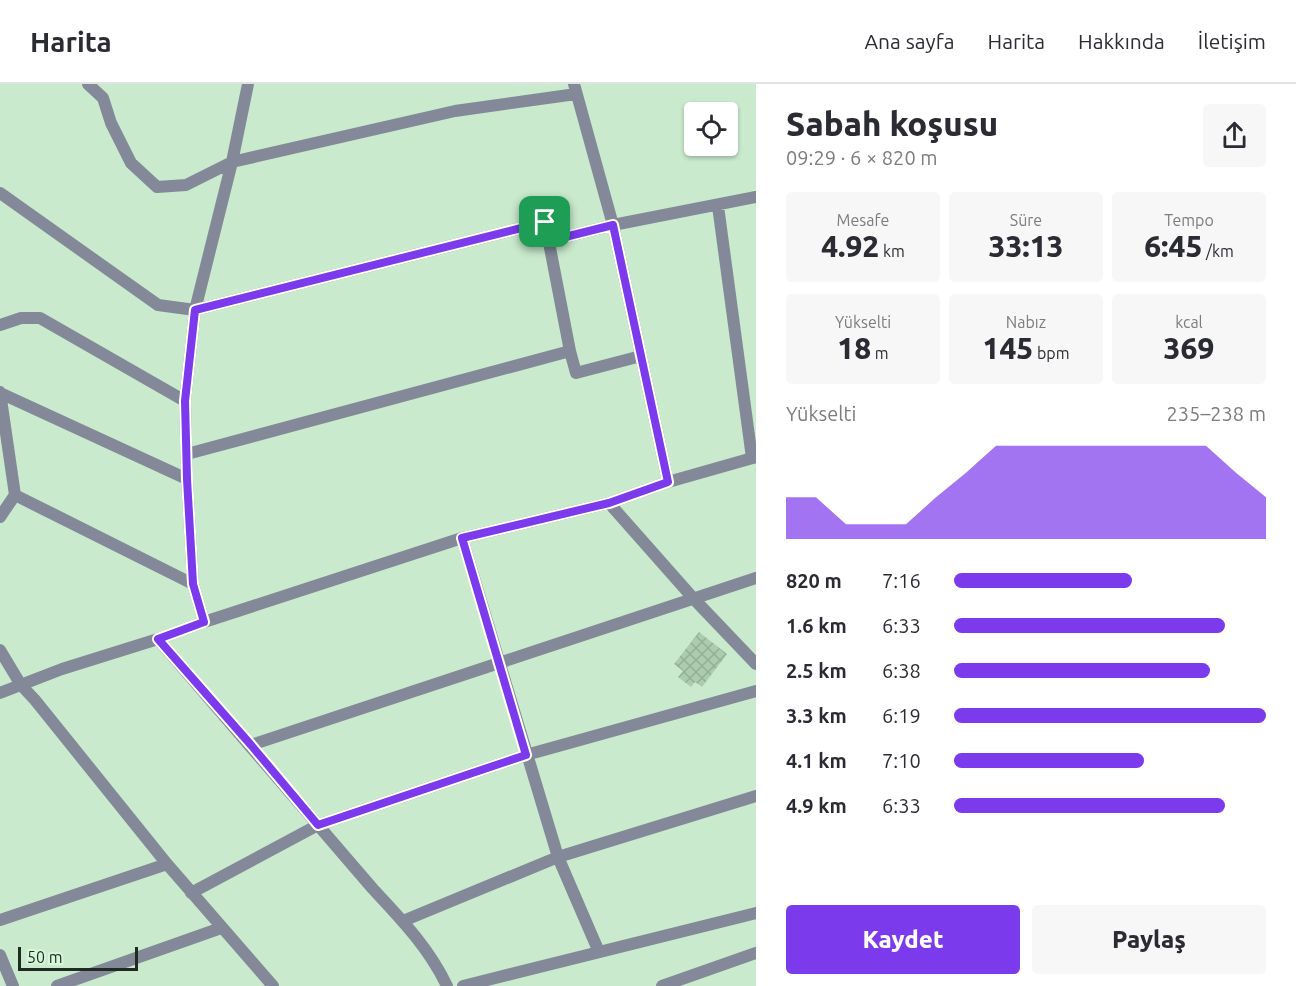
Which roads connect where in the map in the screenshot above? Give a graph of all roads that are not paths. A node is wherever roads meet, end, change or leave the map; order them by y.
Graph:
1 (88, 84) edge
2 (107, 84) edge
3 (248, 84) edge
4 (575, 89) edge
5 (103, 98) junction
6 (232, 162) junction
7 (0, 193) edge
8 (756, 197) edge
9 (718, 206) junction
10 (613, 225) junction
11 (549, 241) junction
12 (195, 310) junction
13 (0, 325) edge
14 (570, 351) junction
15 (641, 356) junction
16 (0, 393) edge
17 (185, 401) junction
18 (187, 454) junction
19 (754, 457) edge
20 (187, 479) junction
21 (668, 482) junction
22 (15, 495) junction
23 (609, 503) junction
24 (0, 517) edge
25 (462, 538) junction
26 (756, 578) edge
27 (193, 584) junction
28 (693, 598) junction
29 (204, 622) junction
30 (158, 639) junction
31 (0, 650) edge
32 (500, 664) junction
33 (756, 664) edge
34 (21, 685) junction
35 (756, 691) edge
36 (0, 693) edge
37 (251, 745) junction
38 (526, 755) junction
39 (756, 796) edge
40 (318, 825) junction
41 (558, 857) junction
42 (167, 864) junction
43 (191, 893) junction
44 (756, 913) edge
45 (0, 920) edge
46 (403, 921) junction
47 (221, 928) junction
48 (599, 952) junction
49 (756, 953) edge
50 (0, 955) edge
51 (13, 986) edge
52 (57, 986) edge
53 (271, 986) edge
54 (447, 986) edge
55 (463, 986) edge
56 (662, 986) edge

1 - 5 street
2 - 5 street
3 - 6 street
4 - 6 street
4 - 10 street
5 - 6 street
6 - 12 street
7 - 12 street
8 - 9 street
9 - 10 street
9 - 19 street
10 - 11 street
10 - 15 street
11 - 12 street
11 - 14 street
12 - 17 street
13 - 17 street
14 - 15 street
14 - 18 street
15 - 21 street
16 - 20 street
16 - 22 street
17 - 18 street
18 - 20 street
19 - 21 street
20 - 27 street
21 - 23 street
22 - 24 street
22 - 27 street
23 - 25 street
23 - 28 street
25 - 29 street
25 - 32 street
26 - 28 street
27 - 29 street
28 - 32 street
28 - 33 street
29 - 30 street
30 - 34 street
30 - 37 street
31 - 34 street
32 - 37 street
32 - 38 street
34 - 36 street
34 - 42 street
35 - 38 street
37 - 40 street
38 - 40 street
38 - 41 street
39 - 41 street
40 - 43 street
40 - 46 street
41 - 46 street
41 - 48 street
42 - 43 street
42 - 45 street
43 - 47 street
44 - 48 street
46 - 54 street
47 - 52 street
47 - 53 street
48 - 55 street
49 - 56 street
50 - 51 street

